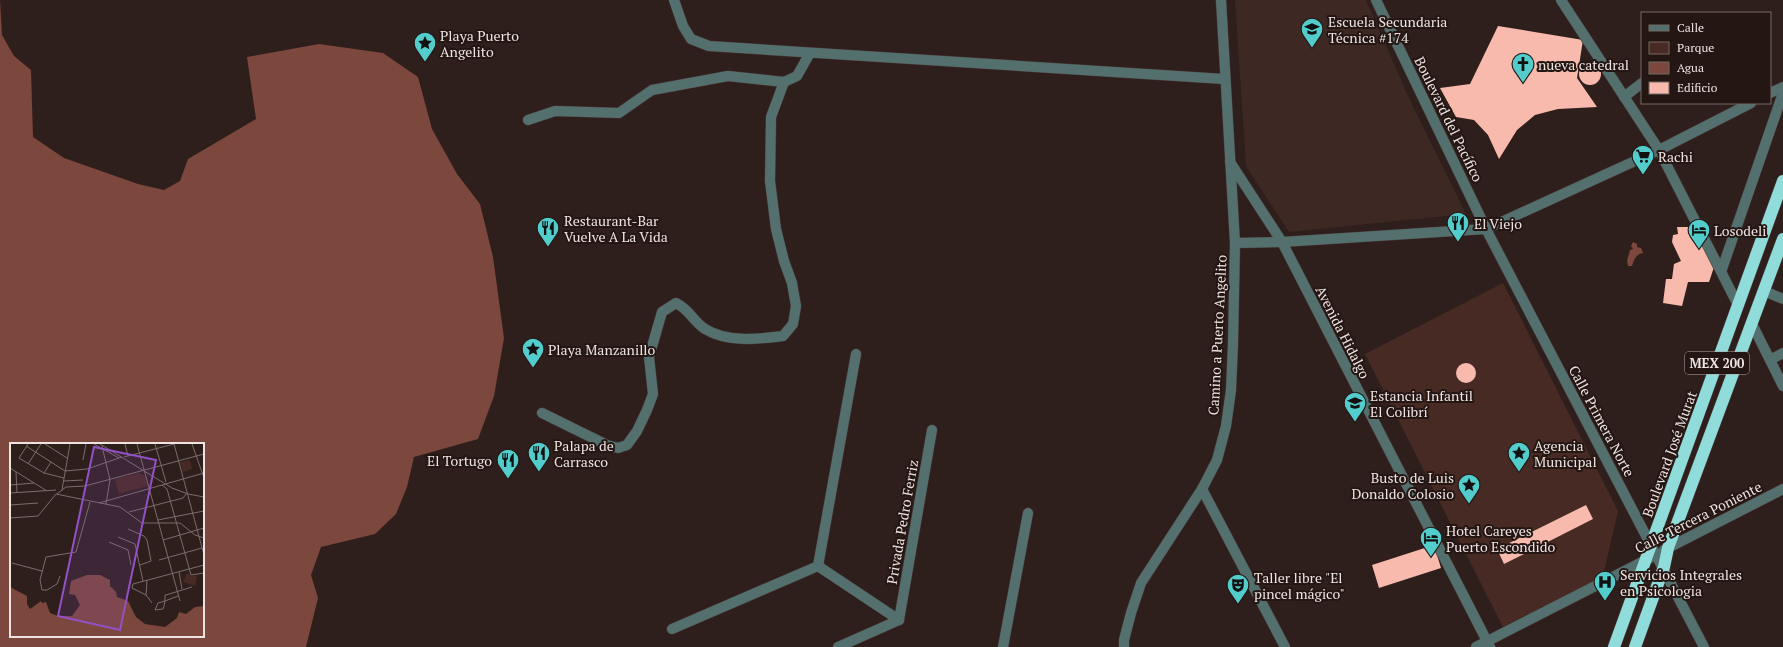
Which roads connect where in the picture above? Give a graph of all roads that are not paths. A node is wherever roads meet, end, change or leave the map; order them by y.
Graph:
1 (674, 0) edge
2 (1221, 0) edge
3 (1376, 0) edge
4 (1561, 0) edge
5 (810, 53) junction
6 (1224, 79) junction
7 (784, 82) junction
8 (1641, 84) edge
9 (1783, 86) edge
10 (1771, 92) edge
11 (1783, 93) edge
12 (1624, 97) junction
13 (1749, 104) edge
14 (528, 120) dead end
15 (1659, 150) junction
16 (1229, 160) junction
17 (1783, 180) edge
18 (1486, 229) junction
19 (1783, 239) edge
20 (1282, 242) junction
21 (1235, 243) junction
22 (1722, 269) junction
23 (1764, 291) junction
24 (1783, 299) edge
25 (1738, 305) junction
26 (1752, 324) junction
27 (1783, 353) edge
28 (856, 354) dead end
29 (1770, 360) junction
30 (1783, 386) edge
31 (542, 413) dead end
32 (932, 430) dead end
33 (1202, 489) junction
34 (1783, 489) edge
35 (1028, 513) dead end
36 (1668, 548) junction
37 (1654, 549) junction
38 (1644, 560) junction
39 (818, 566) junction
40 (1664, 567) junction
41 (899, 620) junction
42 (672, 629) dead end
43 (1489, 644) edge
44 (838, 647) edge
45 (1003, 647) edge
46 (1124, 647) edge
47 (1285, 647) edge
48 (1476, 647) edge
49 (1614, 647) edge
50 (1635, 647) edge
51 (1704, 647) edge

1 - 5 street
2 - 6 street, Camino a Puerto Angelito
3 - 18 street, Boulevard del Pacífico
4 - 12 street
5 - 6 street
5 - 7 street
6 - 16 street, Camino a Puerto Angelito
7 - 14 street
7 - 31 street
8 - 12 street
9 - 10 street
11 - 22 street
12 - 15 street
13 - 15 street
15 - 18 street
15 - 22 street
16 - 20 street, Avenida Hidalgo
16 - 21 street, Camino a Puerto Angelito
17 - 25 highway, Boulevard José Murat / MEX 200
18 - 20 street
18 - 37 street, Calle Primera Norte
19 - 23 highway, MEX 200
20 - 21 street
20 - 43 street, Avenida Hidalgo
21 - 33 street, Camino a Puerto Angelito
22 - 25 street
23 - 24 street
23 - 26 highway, MEX 200
25 - 37 highway, Boulevard José Murat / MEX 200
26 - 29 street
26 - 36 highway, MEX 200
27 - 29 street
28 - 39 street
29 - 30 street
32 - 41 street, Privada Pedro Ferriz
33 - 46 street, Camino a Puerto Angelito
33 - 47 street
34 - 36 street, Calle Tercera Poniente
35 - 45 street
36 - 37 street, Calle Tercera Poniente
36 - 40 highway, MEX 200
37 - 38 highway, Boulevard José Murat / MEX 200
37 - 40 street, Calle Primera Norte
38 - 43 street, Calle Tercera Poniente
38 - 49 highway, Boulevard José Murat / MEX 200
39 - 41 street
39 - 42 street
40 - 50 highway, MEX 200
40 - 51 street, Calle Primera Norte
41 - 44 street
43 - 48 street, Calle Tercera Poniente

